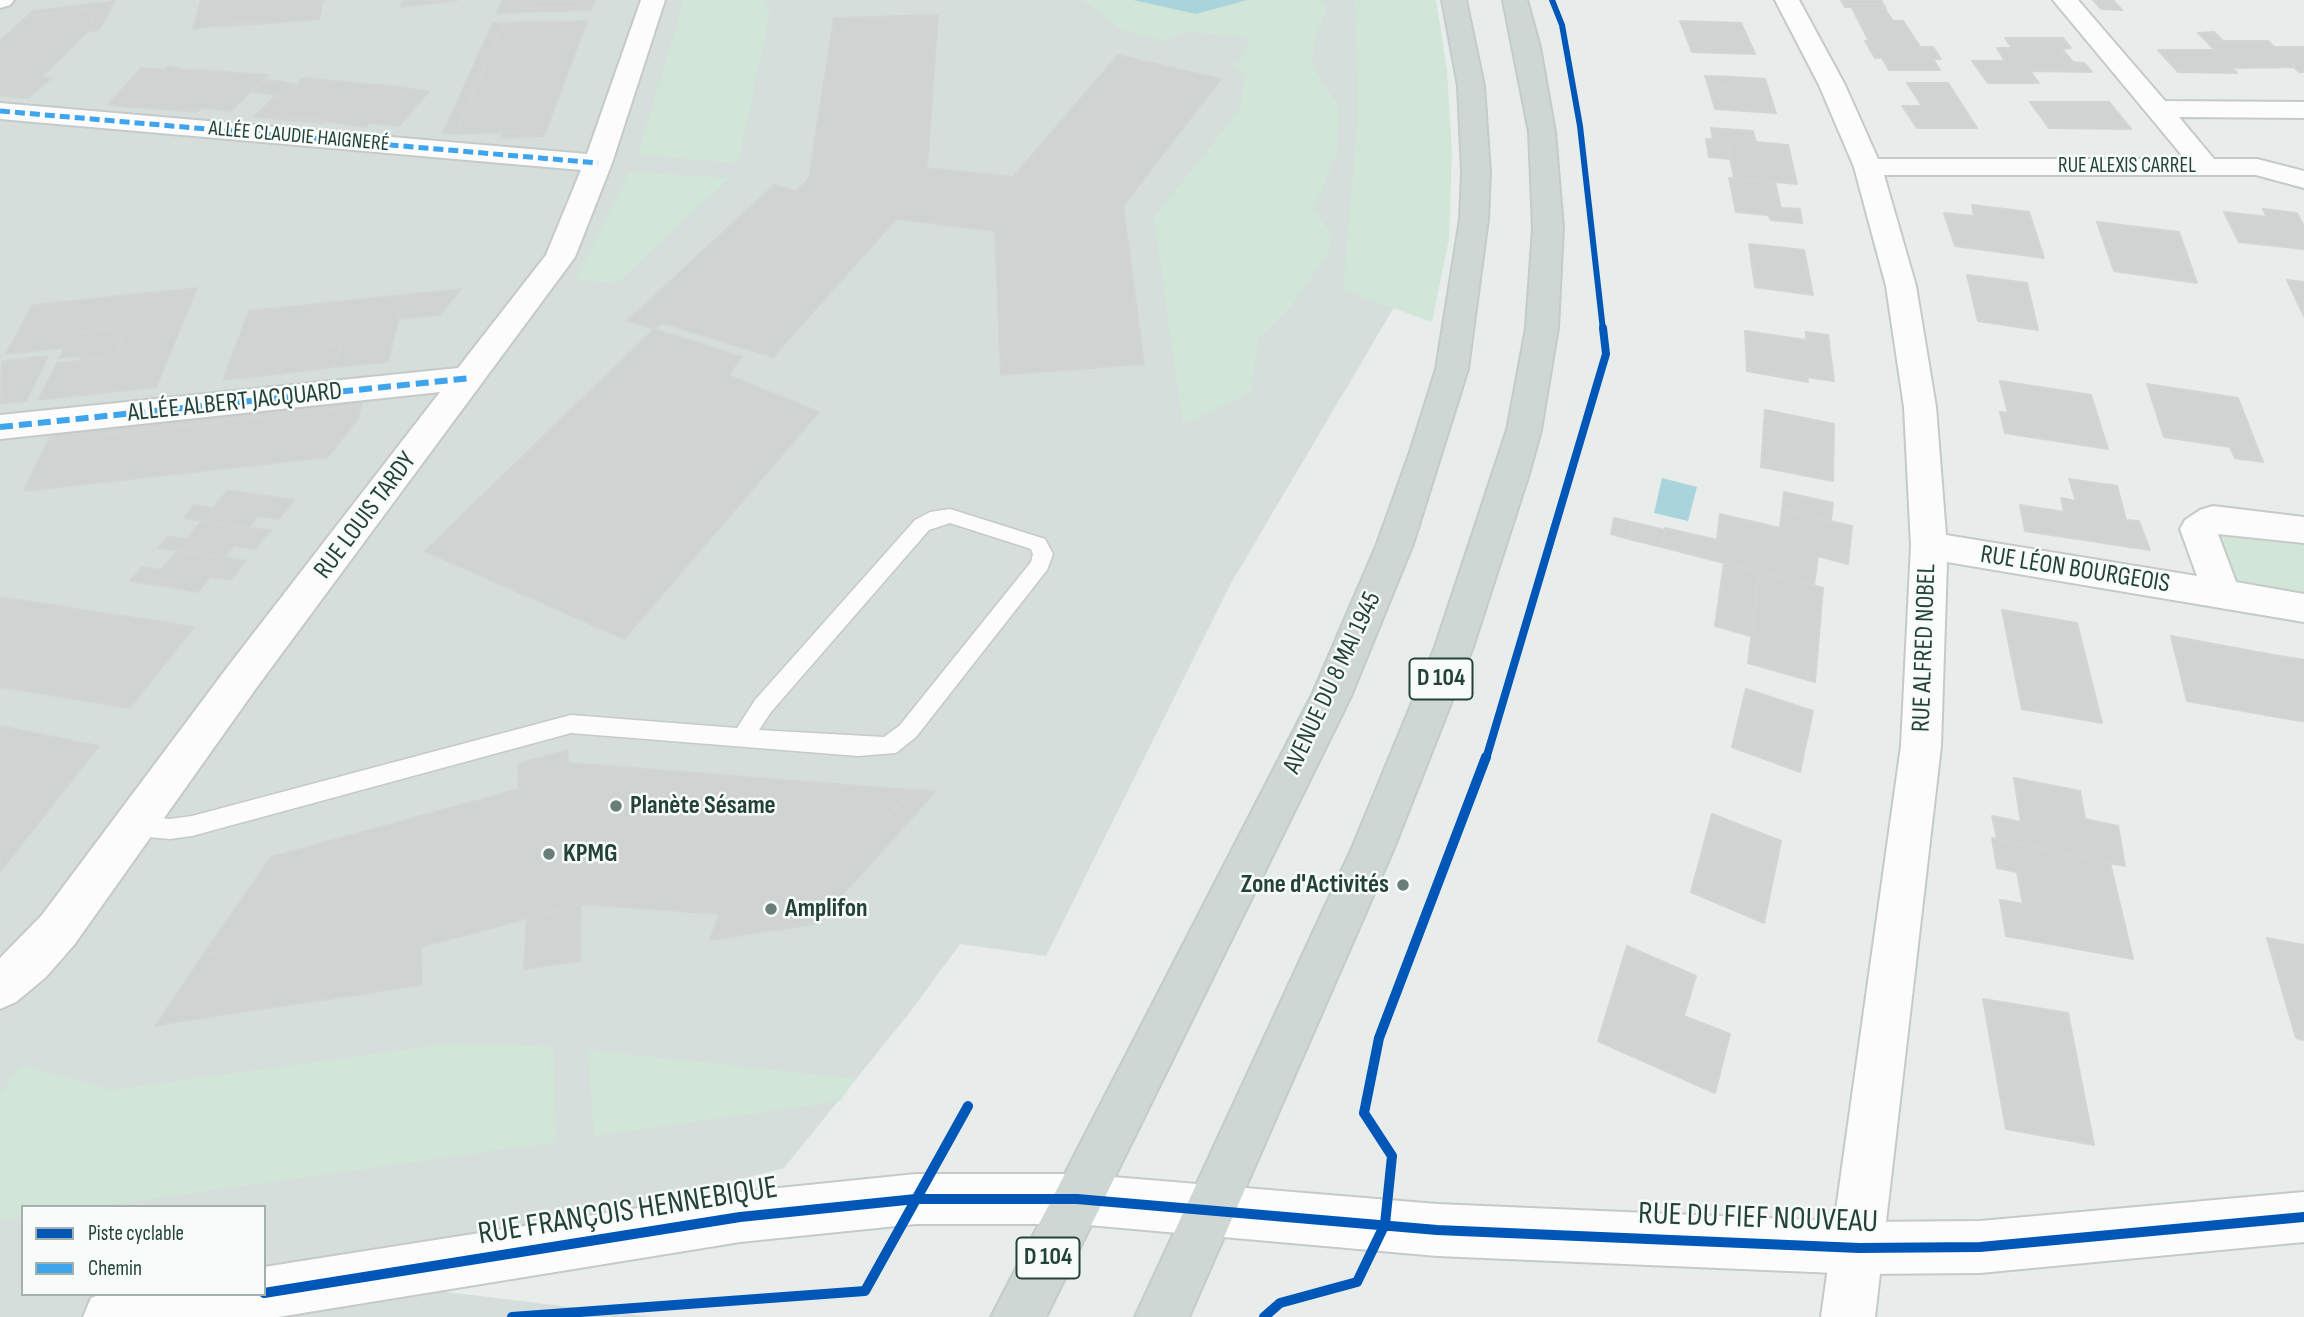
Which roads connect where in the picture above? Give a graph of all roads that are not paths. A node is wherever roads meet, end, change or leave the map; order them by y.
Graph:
1 (653, 0) edge
2 (1454, 0) edge
3 (1515, 0) edge
4 (1787, 0) edge
5 (2065, 0) edge
6 (2158, 109) junction
7 (2304, 110) edge
8 (0, 111) edge
9 (598, 163) junction
10 (1868, 167) junction
11 (2206, 167) junction
12 (2304, 180) edge
13 (471, 378) junction
14 (0, 427) edge
15 (2304, 530) edge
16 (1929, 546) junction
17 (2222, 594) junction
18 (2304, 608) edge
19 (743, 737) junction
20 (137, 826) junction
21 (0, 987) edge
22 (1077, 1199) junction
23 (1210, 1208) junction
24 (2304, 1217) edge
25 (1859, 1248) junction
26 (266, 1293) edge
27 (241, 1296) edge
28 (110, 1317) edge
29 (1018, 1317) edge
30 (1162, 1317) edge
31 (1848, 1317) edge

1 - 9 street, RUE LOUIS TARDY
2 - 22 main road, AVENUE DU 8 MAI 1945 / D 104
3 - 23 main road, D 104
4 - 10 street, RUE ALFRED NOBEL
5 - 6 street, RUE ALEXIS CARREL
6 - 7 street
6 - 11 street, RUE ALEXIS CARREL
8 - 9 street, ALLÉE CLAUDIE HAIGNERÉ
9 - 13 street, RUE LOUIS TARDY
10 - 11 street, RUE ALEXIS CARREL
10 - 16 street, RUE ALFRED NOBEL
11 - 12 street
13 - 14 street, ALLÉE ALBERT JACQUARD
13 - 20 street, RUE LOUIS TARDY
15 - 17 street, RUE LÉON BOURGEOIS
16 - 17 street, RUE LÉON BOURGEOIS
16 - 25 street, RUE ALFRED NOBEL
17 - 18 street, RUE LÉON BOURGEOIS
19 - 19 lane
19 - 20 lane
20 - 21 street, RUE LOUIS TARDY
22 - 23 street, RUE FRANÇOIS HENNEBIQUE / D 104
22 - 26 street, RUE FRANÇOIS HENNEBIQUE
22 - 29 main road, AVENUE DU 8 MAI 1945 / D 104
23 - 25 street, RUE DU FIEF NOUVEAU
23 - 30 main road, D 104
24 - 25 street, RUE DU FIEF NOUVEAU
25 - 31 street, RUE ALFRED NOBEL
27 - 28 street

